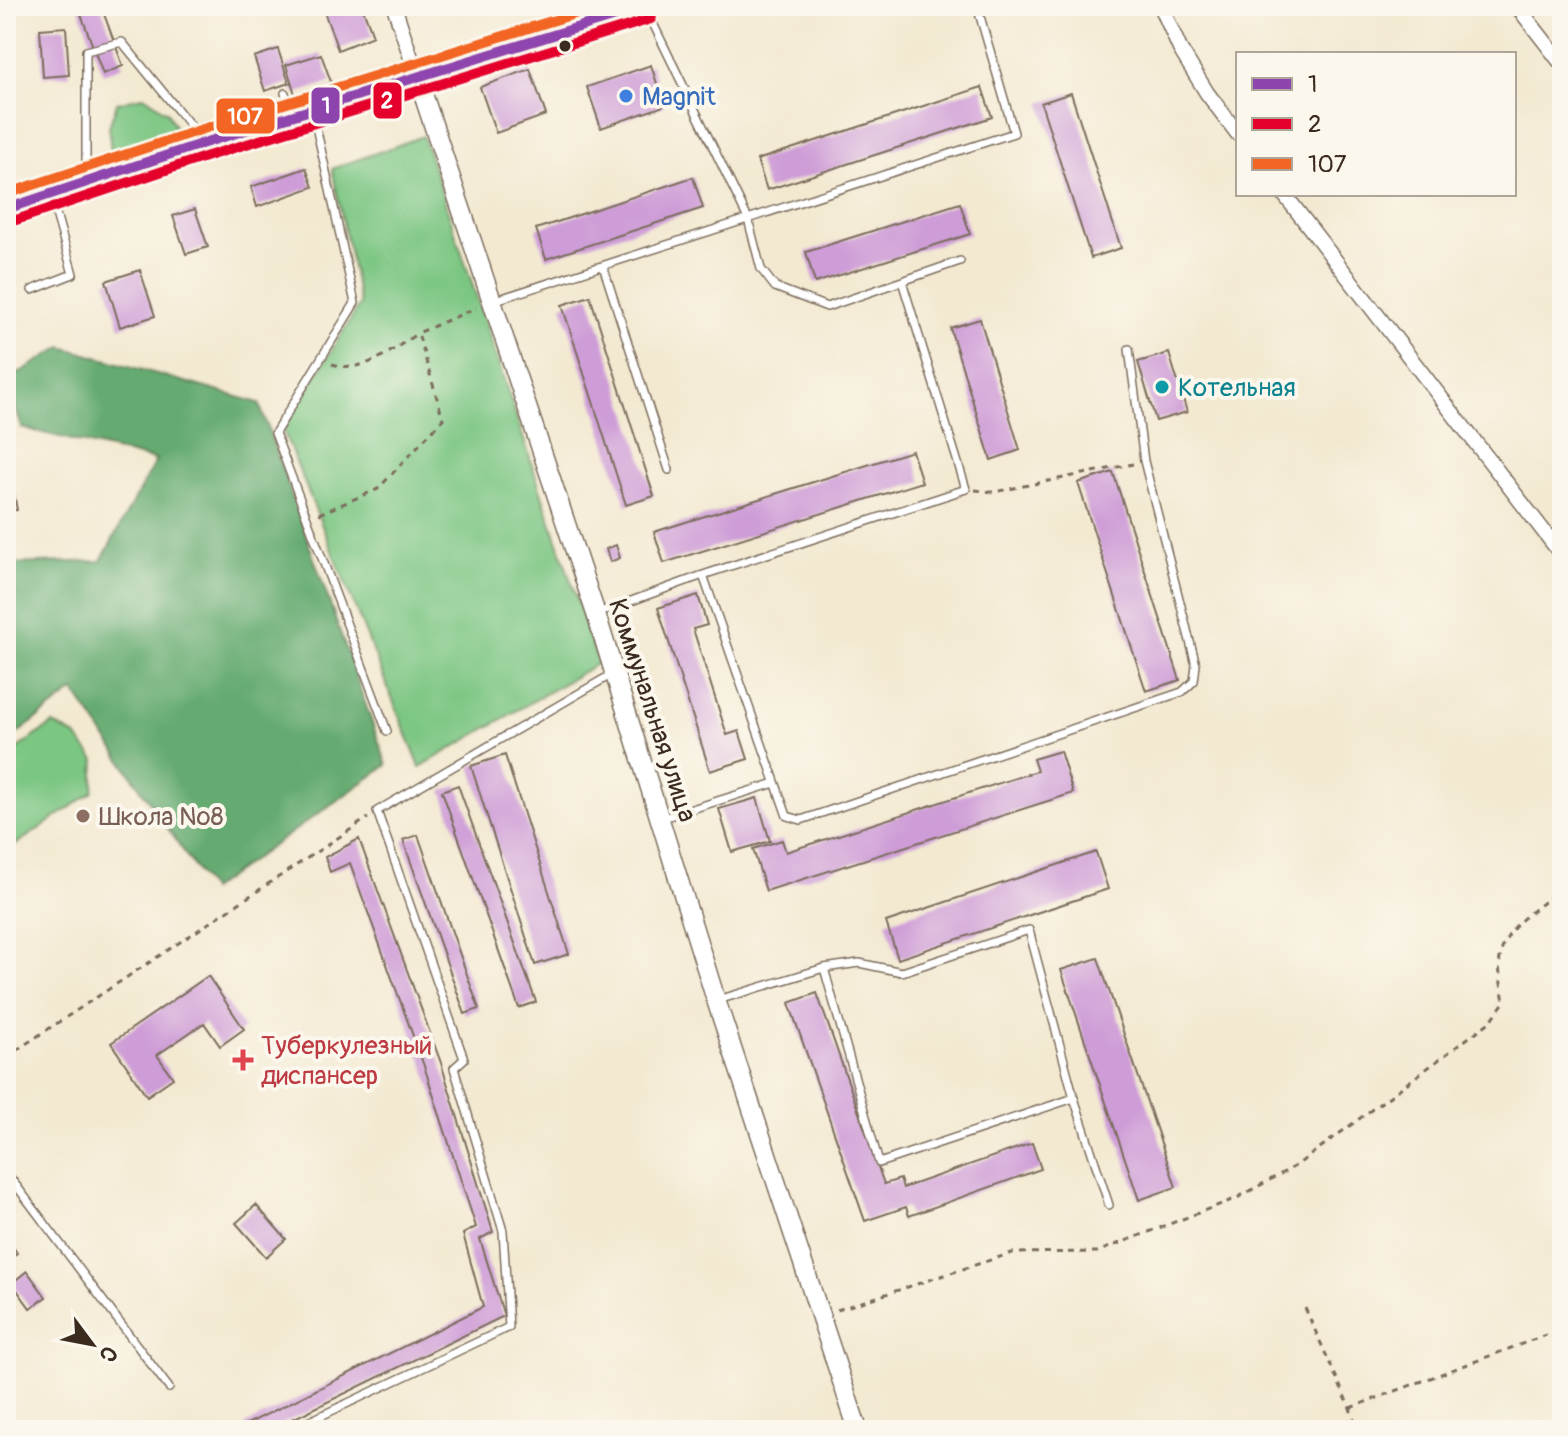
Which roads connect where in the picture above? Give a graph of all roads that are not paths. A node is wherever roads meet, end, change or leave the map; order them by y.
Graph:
1 (394, 6) edge
2 (646, 6) edge
3 (977, 6) edge
4 (1161, 6) edge
5 (1517, 6) edge
6 (1562, 64) edge
7 (417, 76) junction
8 (285, 93) dead end
9 (303, 114) junction
10 (1236, 131) edge
11 (204, 143) junction
12 (86, 183) junction
13 (51, 195) junction
14 (1286, 196) edge
15 (6, 209) edge
16 (748, 219) junction
17 (960, 261) dead end
18 (603, 266) junction
19 (902, 281) junction
20 (32, 290) dead end
21 (491, 302) junction
22 (1129, 349) dead end
23 (669, 470) dead end
24 (1562, 555) edge
25 (703, 575) junction
26 (596, 614) junction
27 (614, 673) junction
28 (387, 731) dead end
29 (775, 783) junction
30 (660, 819) junction
31 (824, 968) junction
32 (716, 1000) junction
33 (1074, 1098) junction
34 (6, 1172) edge
35 (1109, 1205) dead end
36 (169, 1388) dead end
37 (291, 1430) edge
38 (858, 1430) edge

1 - 7 street, Коммунальная улица
2 - 7 main road
2 - 16 lane
3 - 16 lane
4 - 10 street
5 - 6 street
7 - 9 main road
7 - 21 street, Коммунальная улица
8 - 9 lane
9 - 11 main road
9 - 28 lane
11 - 12 main road
11 - 12 lane
12 - 13 main road
13 - 15 main road
13 - 20 lane
14 - 24 street
16 - 18 lane
16 - 19 lane
17 - 19 lane
18 - 21 lane
18 - 23 lane
19 - 25 lane
21 - 26 street, Коммунальная улица
22 - 29 lane
25 - 26 lane
25 - 29 lane
26 - 27 street, Коммунальная улица
27 - 30 street, Коммунальная улица
27 - 37 lane
29 - 30 lane
30 - 32 street, Коммунальная улица
31 - 32 lane
31 - 33 lane
31 - 33 lane
32 - 38 street, Коммунальная улица
33 - 35 lane
34 - 36 lane

